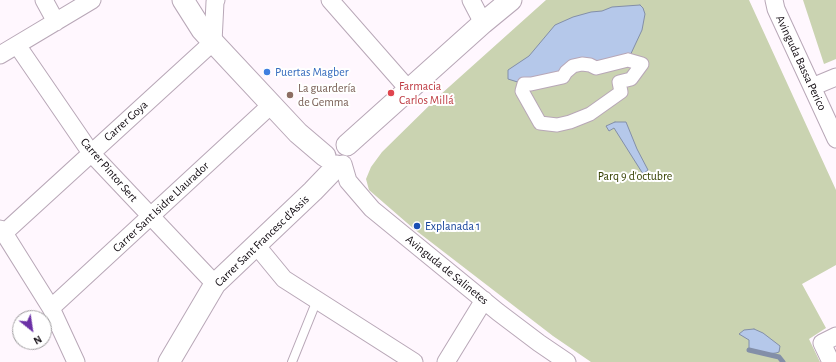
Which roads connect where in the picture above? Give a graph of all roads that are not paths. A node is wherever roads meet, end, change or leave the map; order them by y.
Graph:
1 (44, 0) edge
2 (92, 0) edge
3 (183, 0) edge
4 (330, 0) edge
5 (471, 0) edge
6 (512, 0) edge
7 (215, 1) edge
8 (773, 3) edge
9 (56, 22) junction
10 (483, 23) junction
11 (213, 42) junction
12 (16, 45) junction
13 (0, 55) edge
14 (642, 64) joint
15 (836, 77) edge
16 (812, 87) junction
17 (410, 90) junction
18 (271, 105) junction
19 (836, 139) edge
20 (91, 153) junction
21 (338, 158) junction
22 (150, 217) junction
23 (2, 230) edge
24 (256, 245) junction
25 (215, 284) junction
26 (317, 300) junction
27 (484, 300) junction
28 (50, 308) junction
29 (829, 340) edge
30 (76, 362) edge
31 (169, 362) edge
32 (292, 362) edge
33 (414, 362) edge
34 (446, 362) edge
35 (567, 362) edge
36 (831, 362) edge

1 - 9 street
2 - 9 street
3 - 11 street
4 - 17 street
5 - 10 street
6 - 10 street, Carrer Sant Francesc d'Assis
7 - 11 street
8 - 16 street, Avinguda Bassa Perico
9 - 12 street
10 - 17 street, Carrer Sant Francesc d'Assis
11 - 18 street
11 - 20 street, Carrer Goya
12 - 13 street
12 - 20 street, Carrer Pintor Sert
14 - 14 street
15 - 16 street
16 - 19 street, Avinguda Bassa Perico
17 - 21 street, Carrer Sant Francesc d'Assis
18 - 21 street
18 - 22 street, Carrer Sant Isidre Llaurador
20 - 22 street, Carrer Pintor Sert
20 - 23 street, Carrer Goya
21 - 24 street, Carrer Sant Francesc d'Assis
21 - 27 street, Avinguda de Salinetes
22 - 25 street, Carrer Pintor Sert
22 - 28 street, Carrer Sant Isidre Llaurador
23 - 28 street
24 - 25 street, Carrer Sant Francesc d'Assis
24 - 26 street
25 - 31 street, Carrer Sant Francesc d'Assis
26 - 32 lane
26 - 33 street
27 - 34 street
27 - 35 street, Avinguda de Salinetes
28 - 30 street
29 - 36 street

